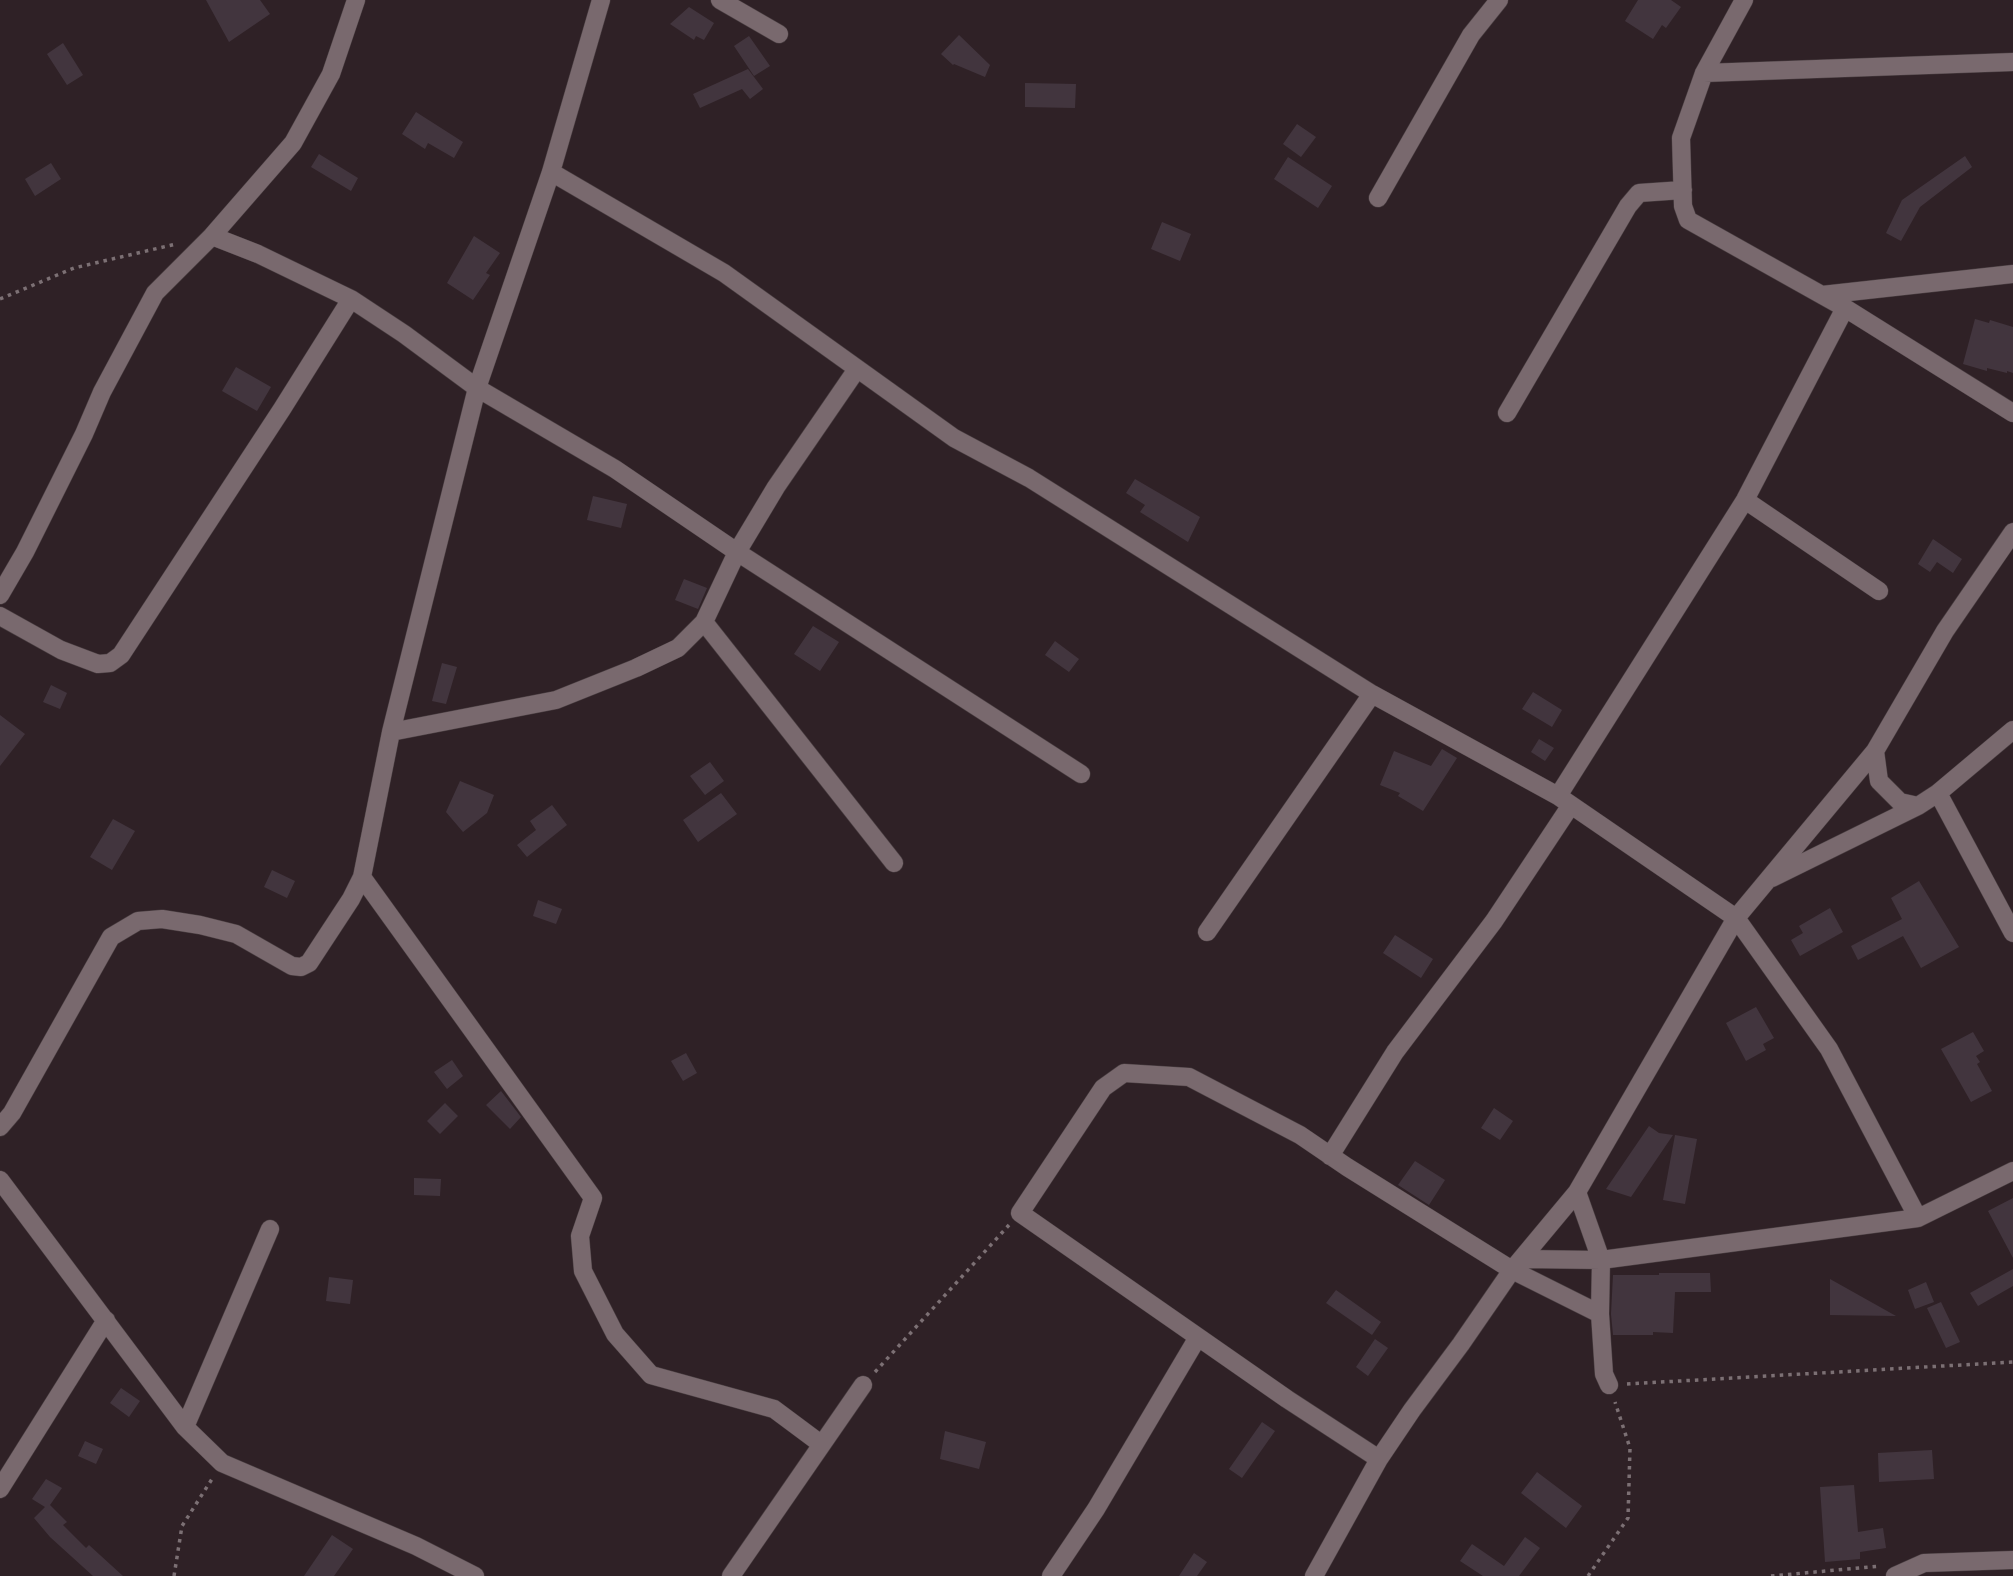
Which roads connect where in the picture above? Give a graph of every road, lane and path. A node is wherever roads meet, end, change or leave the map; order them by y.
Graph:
1 (356, 0) edge
2 (601, 0) edge
3 (720, 0) edge
4 (1499, 0) edge
5 (1744, 0) edge
6 (779, 34) dead end
7 (2013, 62) edge
8 (1704, 73) junction
9 (551, 172) junction
10 (1684, 190) junction
11 (1378, 198) dead end
12 (212, 236) junction
13 (2013, 274) edge
14 (1822, 295) junction
15 (0, 299) edge
16 (351, 299) junction
17 (1844, 308) junction
18 (857, 369) junction
19 (477, 388) junction
20 (1507, 413) dead end
21 (2013, 413) edge
22 (1745, 500) junction
23 (2013, 531) edge
24 (737, 552) junction
25 (1879, 591) dead end
26 (0, 595) edge
27 (0, 616) edge
28 (704, 622) junction
29 (1372, 694) junction
30 (2013, 730) edge
31 (391, 732) junction
32 (1875, 751) junction
33 (1081, 774) dead end
34 (1938, 793) junction
35 (1565, 801) junction
36 (1918, 806) junction
37 (894, 863) dead end
38 (362, 877) junction
39 (1766, 881) junction
40 (1736, 918) junction
41 (1207, 932) dead end
42 (2013, 933) edge
43 (0, 1127) edge
44 (1330, 1156) junction
45 (2013, 1171) edge
46 (0, 1180) edge
47 (1577, 1192) junction
48 (1020, 1213) junction
49 (1918, 1218) junction
50 (270, 1229) dead end
51 (1601, 1260) junction
52 (1518, 1265) junction
53 (1600, 1314) junction
54 (107, 1320) junction
55 (1198, 1338) junction
56 (2013, 1362) edge
57 (863, 1385) joint
58 (1609, 1385) junction
59 (185, 1427) junction
60 (821, 1444) junction
61 (1379, 1459) junction
62 (222, 1463) junction
63 (0, 1489) edge
64 (2013, 1560) edge
65 (1925, 1569) edge
66 (1889, 1571) edge
67 (174, 1576) edge
68 (475, 1576) edge
69 (732, 1576) edge
70 (1051, 1576) edge
71 (1314, 1576) edge
72 (1588, 1576) edge
73 (1771, 1576) edge

1 - 12 street
2 - 9 street
3 - 6 street
4 - 11 street
5 - 8 street
7 - 8 street
8 - 10 street
9 - 18 street
9 - 19 street
10 - 14 street
10 - 20 street
12 - 15 path
12 - 16 street
12 - 26 street
13 - 14 street
14 - 17 street
16 - 19 street
16 - 27 street
17 - 21 street
17 - 22 street
18 - 24 street
18 - 29 street
19 - 24 street
19 - 31 street
22 - 25 street
22 - 35 street
23 - 32 street
24 - 28 street
24 - 33 street
28 - 31 street
28 - 37 street
29 - 35 street
29 - 41 street
30 - 34 street
31 - 38 street
32 - 36 street
32 - 39 street
34 - 36 street
34 - 42 street
35 - 40 street
35 - 44 street
36 - 39 street
38 - 43 street
38 - 60 street
39 - 40 street
40 - 47 street
40 - 49 street
44 - 48 street
44 - 52 street
45 - 49 street
46 - 54 street
47 - 51 street
47 - 52 street
48 - 55 street
48 - 57 path
49 - 51 street
50 - 59 street
51 - 52 street
51 - 53 street
52 - 53 street
52 - 61 street
53 - 58 street
54 - 59 street
54 - 63 street
55 - 61 street
55 - 70 street
56 - 58 path
57 - 60 street
58 - 72 path
59 - 62 street
60 - 69 street
61 - 71 street
62 - 67 path
62 - 68 street
64 - 65 street
65 - 66 street
66 - 73 path

